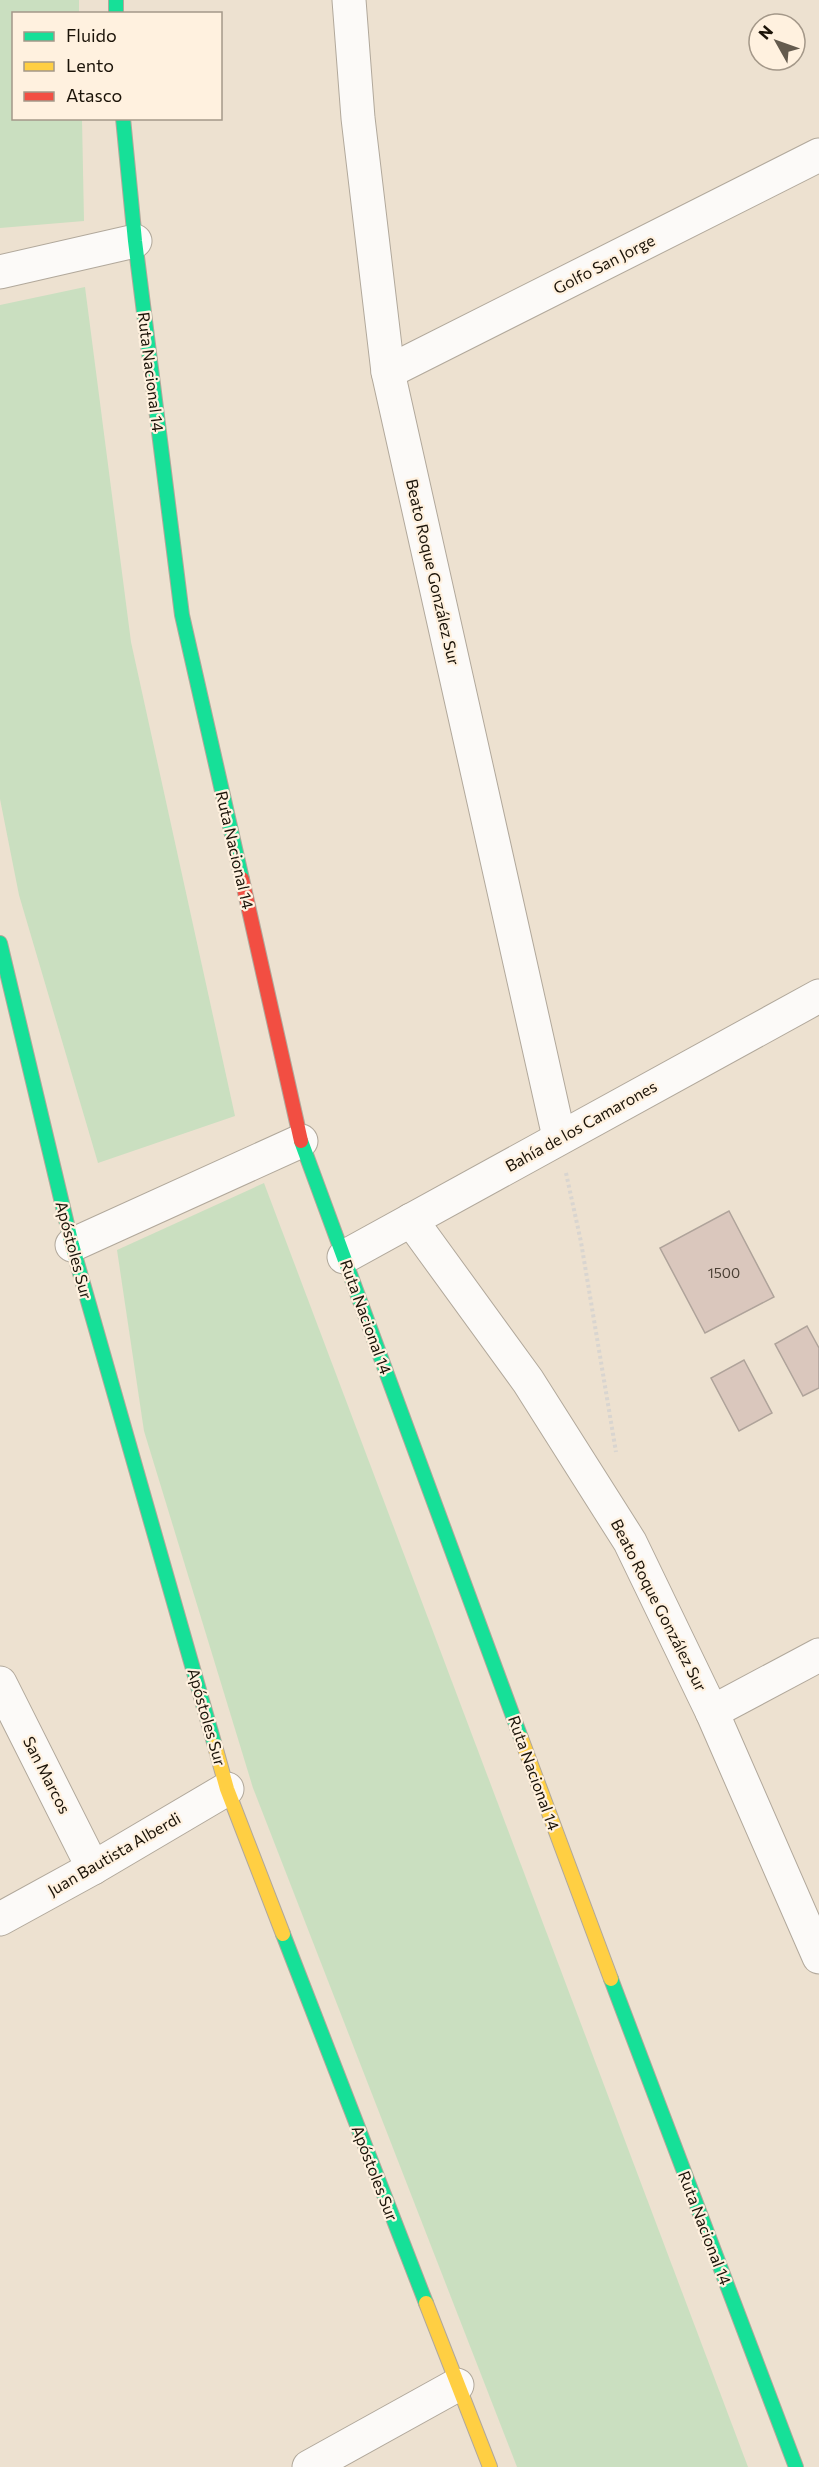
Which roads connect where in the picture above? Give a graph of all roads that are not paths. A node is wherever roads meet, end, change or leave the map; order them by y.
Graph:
1 (349, 0) edge
2 (123, 120) edge
3 (819, 155) edge
4 (135, 241) junction
5 (0, 272) edge
6 (388, 372) junction
7 (0, 943) edge
8 (819, 996) edge
9 (559, 1137) junction
10 (301, 1141) junction
11 (411, 1220) junction
12 (72, 1245) junction
13 (344, 1257) junction
14 (819, 1655) edge
15 (0, 1683) edge
16 (712, 1712) junction
17 (227, 1789) junction
18 (93, 1868) junction
19 (0, 1919) edge
20 (819, 1957) edge
21 (457, 2385) junction
22 (309, 2467) edge
23 (490, 2467) edge
24 (796, 2467) edge

1 - 6 street, Beato Roque González Sur
2 - 4 main road, Ruta Nacional 14
3 - 6 street, Golfo San Jorge
4 - 5 street
4 - 10 main road, Ruta Nacional 14
6 - 9 street, Beato Roque González Sur
7 - 12 main road, Apóstoles Sur
8 - 9 street, Bahía de los Camarones
9 - 11 street, Bahía de los Camarones
10 - 12 street
10 - 13 main road, Ruta Nacional 14
11 - 13 street, Bahía de los Camarones
11 - 16 street, Beato Roque González Sur
12 - 17 main road, Apóstoles Sur
13 - 24 main road, Ruta Nacional 14
14 - 16 street
15 - 18 street, San Marcos
16 - 20 street, Beato Roque González Sur
17 - 18 street, Juan Bautista Alberdi
17 - 21 main road, Apóstoles Sur
18 - 19 street, Juan Bautista Alberdi
21 - 22 street
21 - 23 main road, Apóstoles Sur

